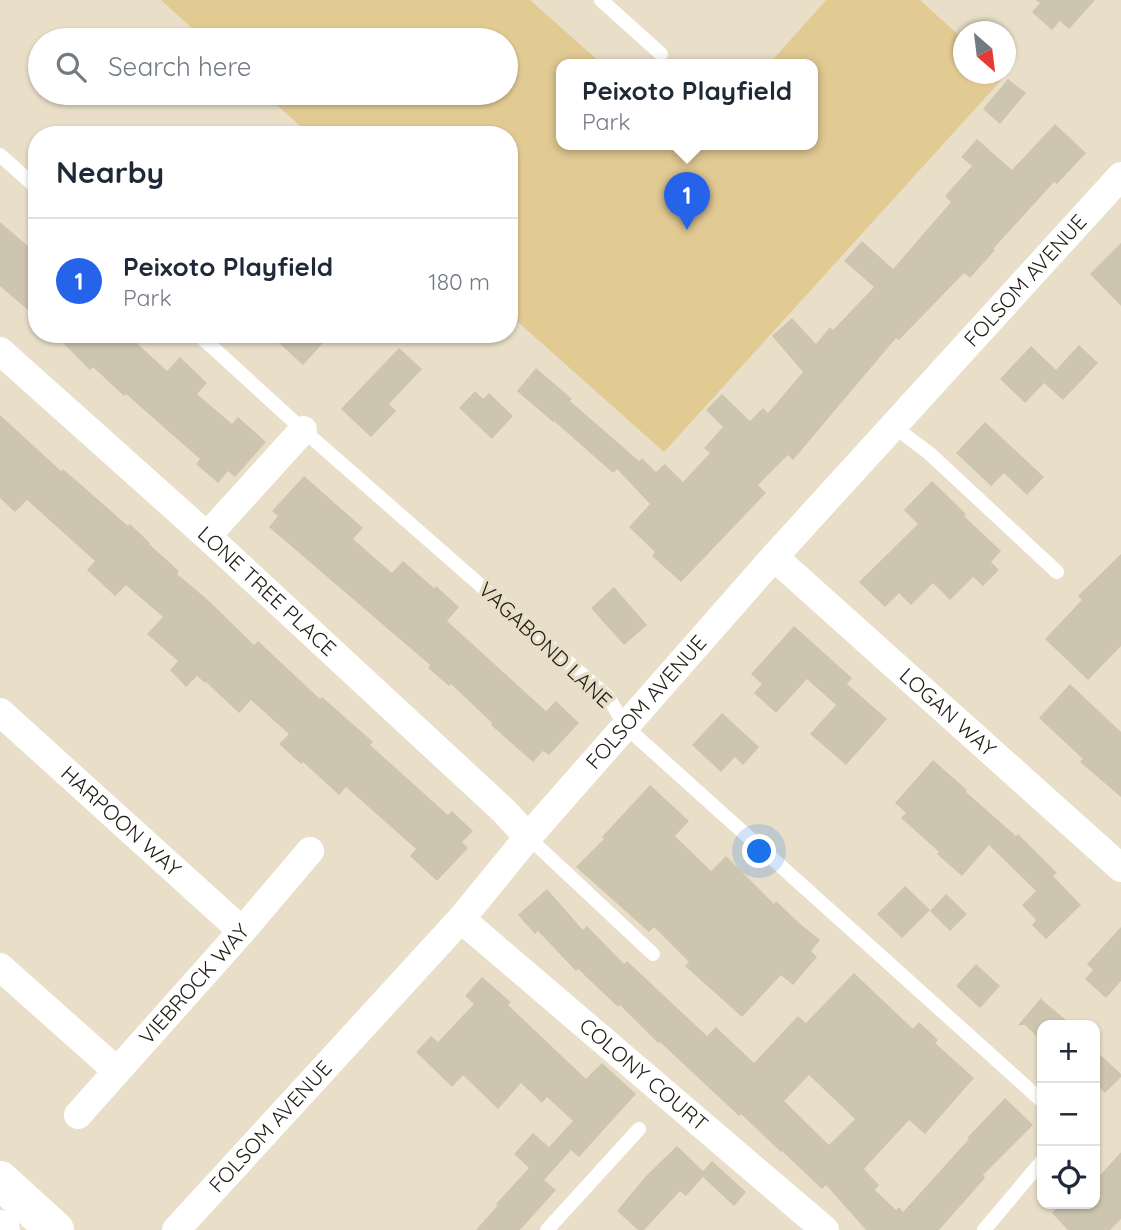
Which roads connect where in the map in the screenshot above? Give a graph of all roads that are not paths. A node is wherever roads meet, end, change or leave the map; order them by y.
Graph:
1 (601, 0) edge
2 (661, 54) dead end
3 (0, 155) edge
4 (1121, 176) edge
5 (28, 180) edge
6 (208, 343) edge
7 (0, 351) edge
8 (893, 426) junction
9 (303, 430) junction
10 (207, 536) junction
11 (774, 557) junction
12 (1057, 572) dead end
13 (0, 712) edge
14 (626, 727) junction
15 (528, 837) junction
16 (310, 851) dead end
17 (1121, 868) edge
18 (461, 919) junction
19 (242, 931) junction
20 (653, 954) dead end
21 (0, 967) edge
22 (117, 1071) junction
23 (1037, 1097) edge
24 (78, 1115) dead end
25 (639, 1129) dead end
26 (1037, 1167) edge
27 (0, 1180) edge
28 (810, 1225) edge
29 (55, 1230) edge
30 (176, 1230) edge
31 (547, 1230) edge
32 (984, 1230) edge

1 - 2 lane
3 - 5 lane
4 - 8 street, FOLSOM AVENUE
6 - 9 lane, VAGABOND LANE
7 - 10 street, LONE TREE PLACE
8 - 11 street, FOLSOM AVENUE
8 - 12 lane
9 - 10 street
9 - 14 lane, VAGABOND LANE
10 - 15 street, LONE TREE PLACE
11 - 14 street, FOLSOM AVENUE
11 - 17 street, LOGAN WAY
13 - 19 street, HARPOON WAY
14 - 15 street, FOLSOM AVENUE
14 - 23 lane, VAGABOND LANE
15 - 18 street, FOLSOM AVENUE
15 - 20 lane
16 - 19 street, VIEBROCK WAY
18 - 28 street, COLONY COURT
18 - 30 street, FOLSOM AVENUE
19 - 22 street, VIEBROCK WAY
21 - 22 street
22 - 24 street, VIEBROCK WAY
25 - 31 lane
26 - 32 lane
27 - 29 street

